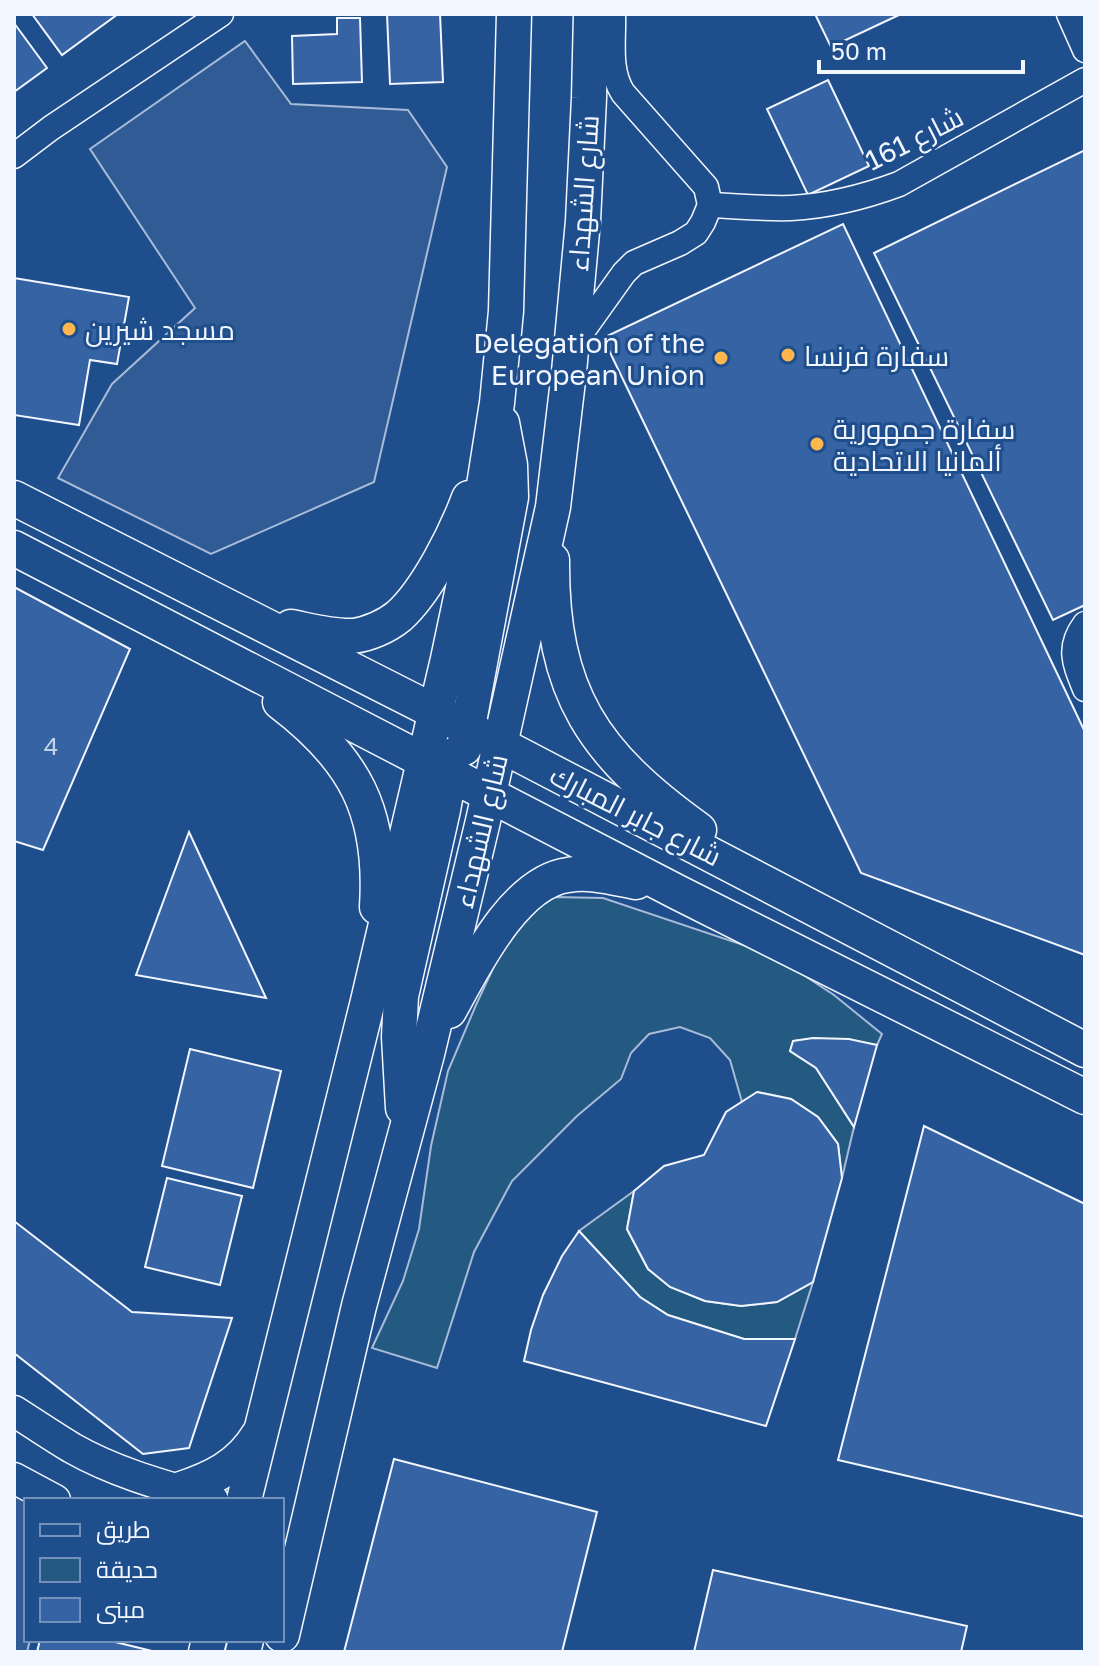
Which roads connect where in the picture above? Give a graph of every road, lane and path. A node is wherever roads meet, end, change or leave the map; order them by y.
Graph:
1 (221, 14) edge
2 (514, 14) edge
3 (591, 14) edge
4 (613, 14) edge
5 (1069, 14) edge
6 (1085, 50) edge
7 (1085, 80) edge
8 (14, 156) edge
9 (710, 205) junction
10 (571, 346) junction
11 (494, 418) junction
12 (14, 498) edge
13 (553, 507) junction
14 (14, 548) edge
15 (224, 606) junction
16 (1085, 624) edge
17 (188, 638) junction
18 (1085, 689) edge
19 (435, 713) junction
20 (466, 728) junction
21 (501, 745) junction
22 (437, 767) junction
23 (489, 795) junction
24 (679, 893) junction
25 (790, 895) junction
26 (368, 1001) junction
27 (1085, 1050) edge
28 (427, 1054) junction
29 (1085, 1097) edge
30 (404, 1143) junction
31 (14, 1411) edge
32 (263, 1427) junction
33 (14, 1478) edge
34 (178, 1490) junction
35 (51, 1498) edge
36 (206, 1498) edge
37 (245, 1498) edge
38 (312, 1512) junction
39 (284, 1544) edge
40 (284, 1625) edge

1 - 8 street
2 - 11 main road
3 - 10 main road, شارع الشهداء
4 - 9 street
5 - 6 street
7 - 9 street, شارع 161
9 - 10 street
10 - 13 main road, شارع الشهداء
11 - 15 main road
11 - 19 main road
11 - 20 main road
12 - 15 main road, شارع جابر المبارك
13 - 21 main road, شارع الشهداء
13 - 25 main road
14 - 17 main road, شارع جابر المبارك
15 - 19 main road, شارع جابر المبارك
16 - 18 street
17 - 22 main road, شارع جابر المبارك
17 - 26 main road
19 - 20 main road, شارع جابر المبارك
19 - 22 main road
20 - 21 main road, شارع جابر المبارك
20 - 23 main road
21 - 23 main road, شارع الشهداء
21 - 25 main road, شارع جابر المبارك
22 - 23 main road, شارع جابر المبارك
22 - 26 main road
22 - 30 main road
23 - 24 main road, شارع جابر المبارك
23 - 28 main road, شارع الشهداء
24 - 28 main road
24 - 29 main road, شارع جابر المبارك
25 - 27 main road, شارع جابر المبارك
26 - 32 main road
28 - 30 main road, شارع الشهداء
30 - 38 main road, شارع الشهداء
31 - 34 street
32 - 34 main road
32 - 37 main road
33 - 35 street
34 - 36 street
38 - 39 main road
38 - 40 main road, شارع الشهداء

